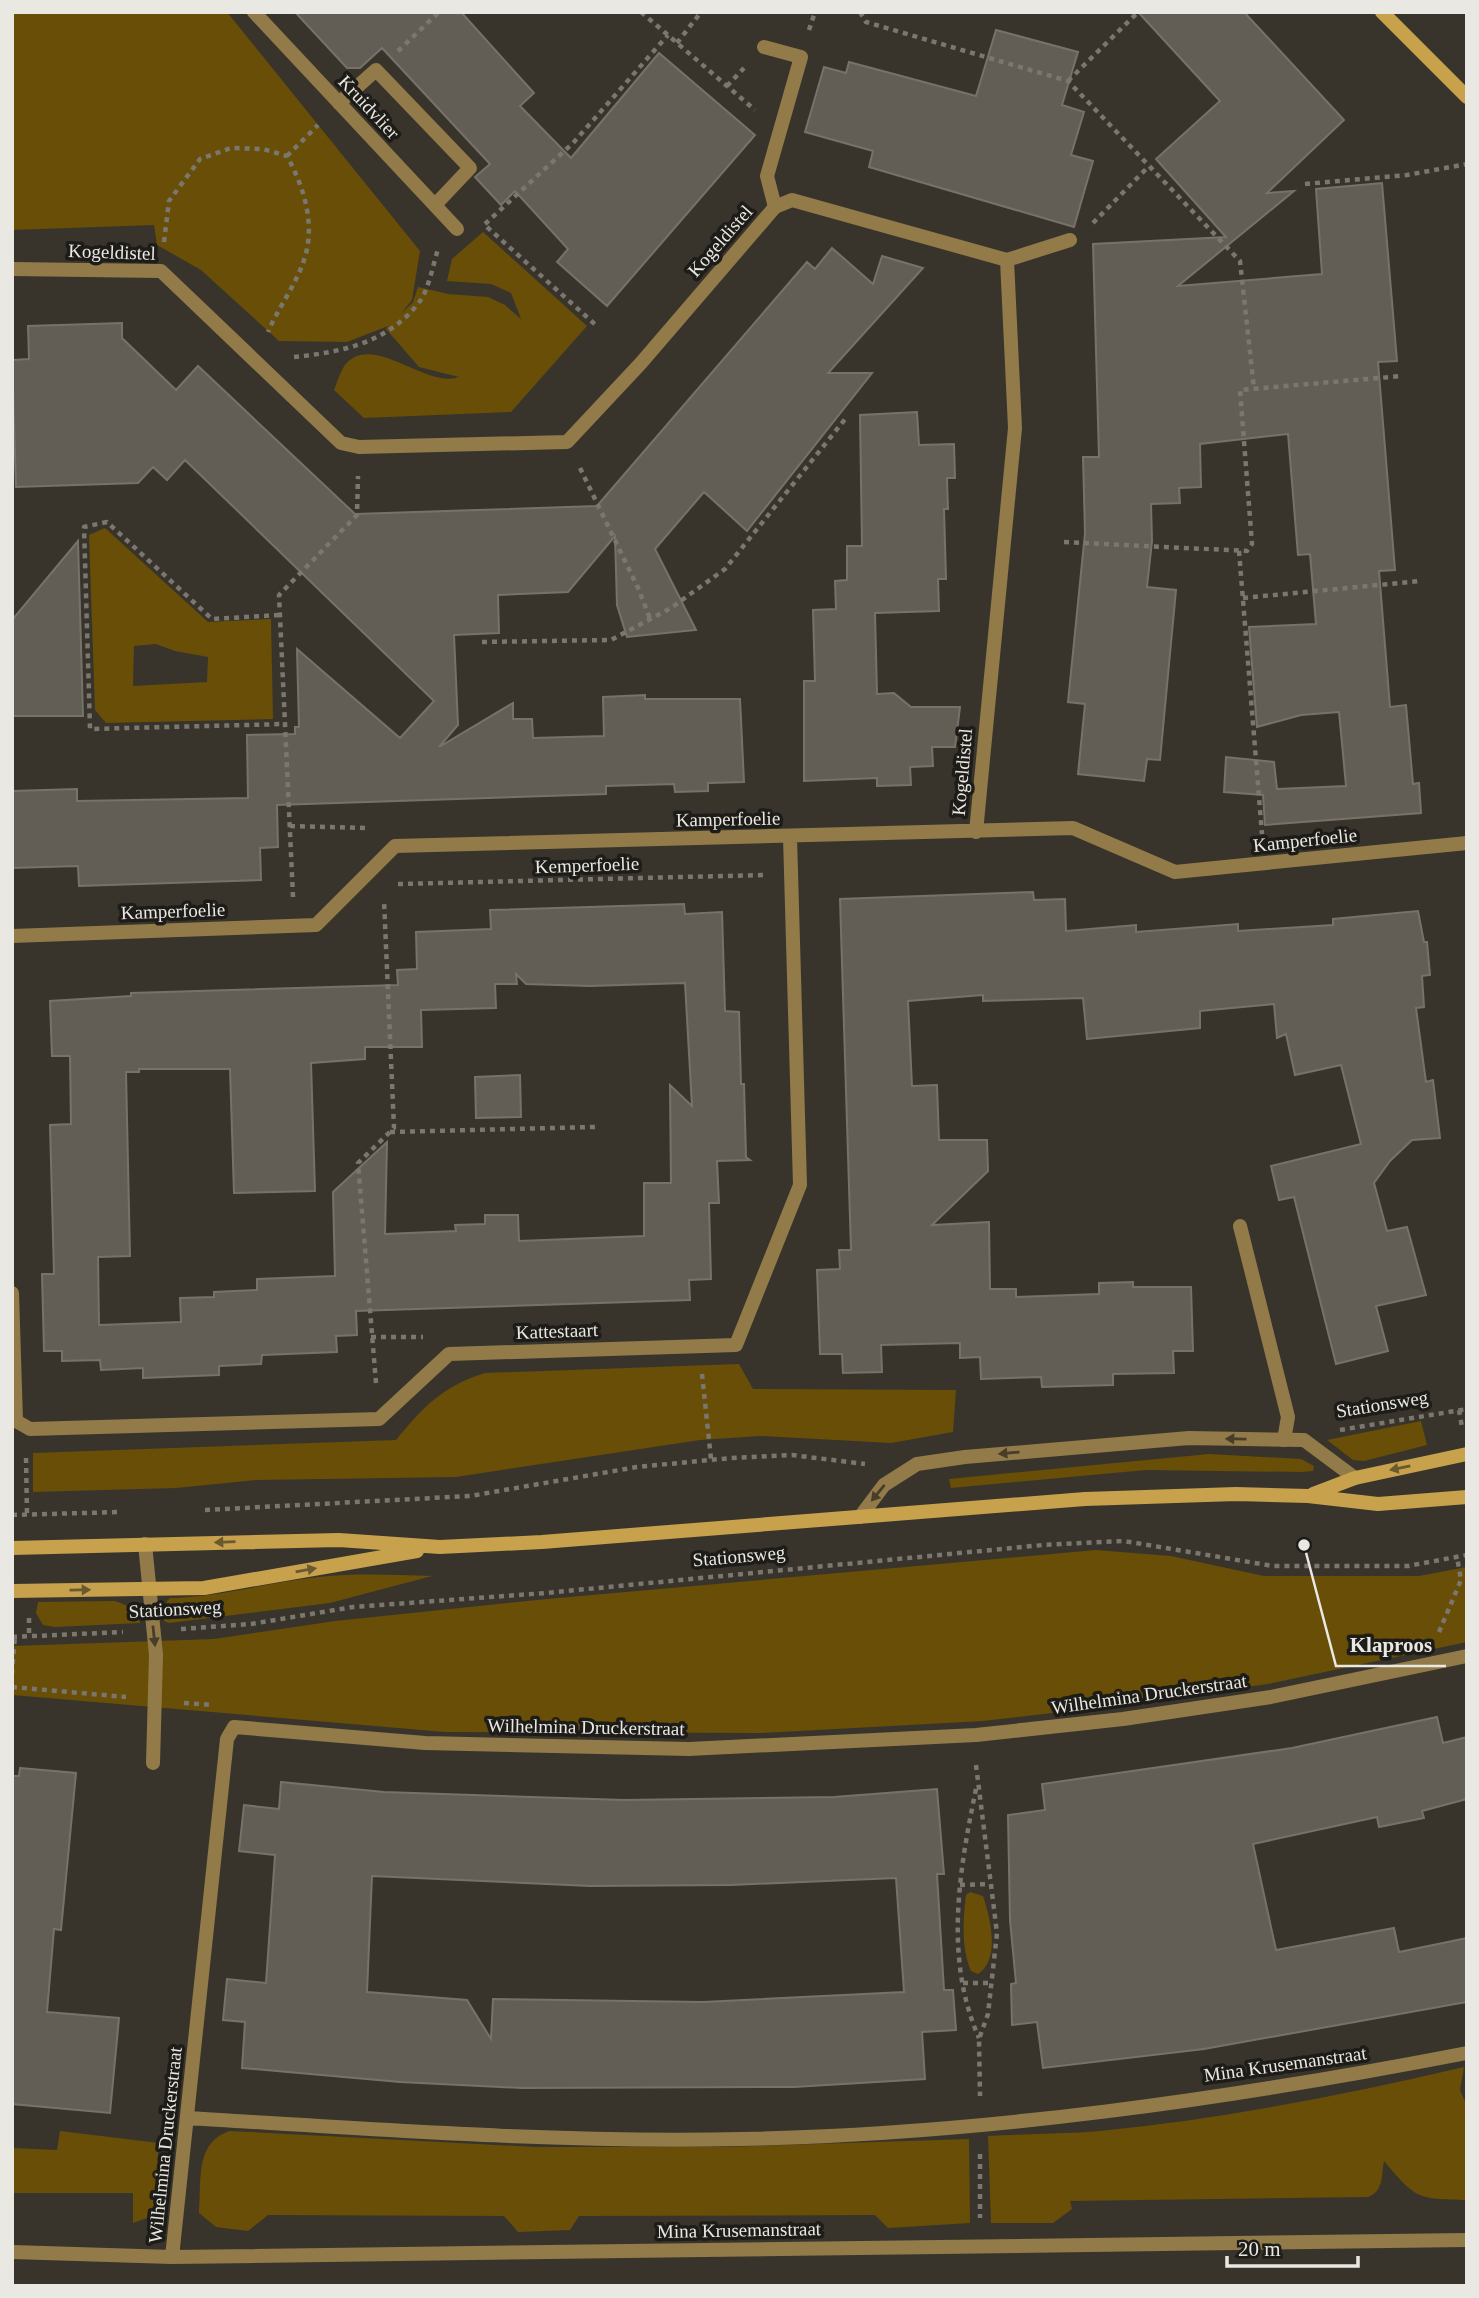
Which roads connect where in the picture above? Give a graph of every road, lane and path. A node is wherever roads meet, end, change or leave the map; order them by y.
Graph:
1 (254, 12) edge
2 (439, 12) edge
3 (641, 12) edge
4 (701, 12) edge
5 (860, 12) edge
6 (1138, 12) edge
7 (1382, 12) edge
8 (668, 35) junction
9 (677, 43) junction
10 (764, 47) dead end
11 (376, 70) junction
12 (1068, 81) junction
13 (1467, 97) edge
14 (339, 103) junction
15 (780, 131) junction
16 (287, 156) junction
17 (1467, 164) edge
18 (1149, 166) junction
19 (1305, 184) dead end
20 (435, 205) junction
21 (775, 207) junction
22 (452, 223) junction
23 (485, 225) junction
24 (1070, 240) joint
25 (1007, 260) junction
26 (12, 269) edge
27 (161, 271) junction
28 (598, 327) dead end
29 (257, 361) junction
30 (1402, 376) dead end
31 (1254, 389) junction
32 (846, 418) dead end
33 (567, 442) junction
34 (359, 447) junction
35 (1064, 542) dead end
36 (1239, 551) junction
37 (1420, 582) dead end
38 (1243, 598) junction
39 (279, 615) junction
40 (650, 619) junction
41 (482, 642) dead end
42 (284, 724) junction
43 (289, 827) junction
44 (976, 832) junction
45 (790, 837) junction
46 (1467, 843) edge
47 (395, 846) junction
48 (1264, 863) junction
49 (372, 872) junction
50 (791, 874) junction
51 (383, 885) junction
52 (295, 927) junction
53 (12, 936) edge
54 (595, 1127) dead end
55 (390, 1132) junction
56 (1240, 1226) dead end
57 (12, 1293) edge
58 (371, 1337) junction
59 (699, 1346) junction
60 (449, 1354) junction
61 (1467, 1409) edge
62 (379, 1419) junction
63 (1283, 1440) junction
64 (1304, 1440) junction
65 (1467, 1454) edge
66 (710, 1459) junction
67 (901, 1475) junction
68 (1355, 1478) junction
69 (1308, 1496) junction
70 (1467, 1497) edge
71 (201, 1511) dead end
72 (121, 1512) dead end
73 (12, 1515) edge
74 (860, 1517) junction
75 (145, 1544) junction
76 (440, 1547) junction
77 (12, 1548) edge
78 (1467, 1555) edge
79 (1457, 1557) junction
80 (149, 1589) junction
81 (12, 1591) edge
82 (153, 1631) junction
83 (14, 1637) edge
84 (1467, 1656) edge
85 (1444, 1662) junction
86 (12, 1674) edge
87 (976, 1735) junction
88 (153, 1763) dead end
89 (977, 1785) junction
90 (989, 1884) junction
91 (960, 1885) junction
92 (963, 1983) junction
93 (990, 1983) junction
94 (979, 2039) junction
95 (1467, 2053) edge
96 (187, 2118) junction
97 (980, 2126) junction
98 (1467, 2241) edge
99 (980, 2247) junction
100 (12, 2252) edge
101 (172, 2257) junction

1 - 14 street, Kruidvlier
2 - 11 path
3 - 8 path
4 - 9 path
5 - 12 path
6 - 12 path
7 - 13 main road
8 - 9 path
8 - 23 path
9 - 15 path
10 - 15 street
11 - 14 street
11 - 20 street
12 - 18 path
14 - 16 path
14 - 20 street, Kruidvlier
15 - 21 street
16 - 27 path
16 - 29 path
17 - 19 path
18 - 24 path
18 - 31 path
20 - 22 street, Kruidvlier
21 - 25 street, Kogeldistel
21 - 33 street, Kogeldistel
22 - 23 path
22 - 29 path
23 - 28 path
24 - 25 street
25 - 44 street, Kogeldistel
26 - 27 street, Kogeldistel
27 - 29 street, Kogeldistel
29 - 34 street, Kogeldistel
30 - 31 path
31 - 36 path
32 - 40 path
33 - 34 street, Kogeldistel
33 - 40 path
34 - 39 path
35 - 36 path
36 - 38 path
37 - 38 path
38 - 48 path
39 - 42 path
39 - 42 path
40 - 41 path
42 - 43 path
43 - 47 path
43 - 52 path
44 - 45 street, Kamperfoelie
44 - 48 street, Kamperfoelie
45 - 47 street, Kamperfoelie
45 - 50 street, Kattestaart
46 - 48 street, Kamperfoelie
47 - 49 street, Kamperfoelie
49 - 51 path
49 - 52 street, Kamperfoelie
50 - 51 path, Kemperfoelie
50 - 59 street, Kattestaart
51 - 55 path
52 - 53 street, Kamperfoelie
54 - 55 path
55 - 58 path
56 - 63 street
57 - 62 street
58 - 60 path
58 - 62 path
59 - 60 street, Kattestaart
59 - 66 path
60 - 62 street
61 - 64 path, Stationsweg
63 - 64 street
63 -> 67 street
64 - 68 street
65 -> 68 main road, Stationsweg
66 - 67 path
66 - 71 path
67 -> 74 street
68 - 69 main road, Stationsweg
69 - 70 main road, Stationsweg
69 - 74 main road, Stationsweg
72 - 73 path
74 - 76 main road, Stationsweg
76 -> 75 main road, Stationsweg
75 - 77 main road, Stationsweg
75 - 80 street
80 -> 76 main road, Stationsweg
78 - 79 path, Stationsweg
79 - 82 path, Stationsweg
79 - 85 path
81 -> 80 main road, Stationsweg
80 - 82 street
82 - 83 path, Stationsweg
82 -> 88 street
83 - 86 path
84 - 85 street, Wilhelmina Druckerstraat
85 - 87 street, Wilhelmina Druckerstraat
87 - 89 path
87 - 96 street, Wilhelmina Druckerstraat
89 - 90 path
89 - 91 path
90 - 91 path
90 - 93 path
91 - 92 path
92 - 93 path
92 - 94 path
93 - 94 path
94 - 97 path
95 - 97 street, Mina Krusemanstraat
96 - 97 street, Mina Krusemanstraat
96 - 101 street, Wilhelmina Druckerstraat
97 - 99 path
98 - 99 street, Mina Krusemanstraat
99 - 101 street, Mina Krusemanstraat
100 - 101 street, Mina Krusemanstraat

